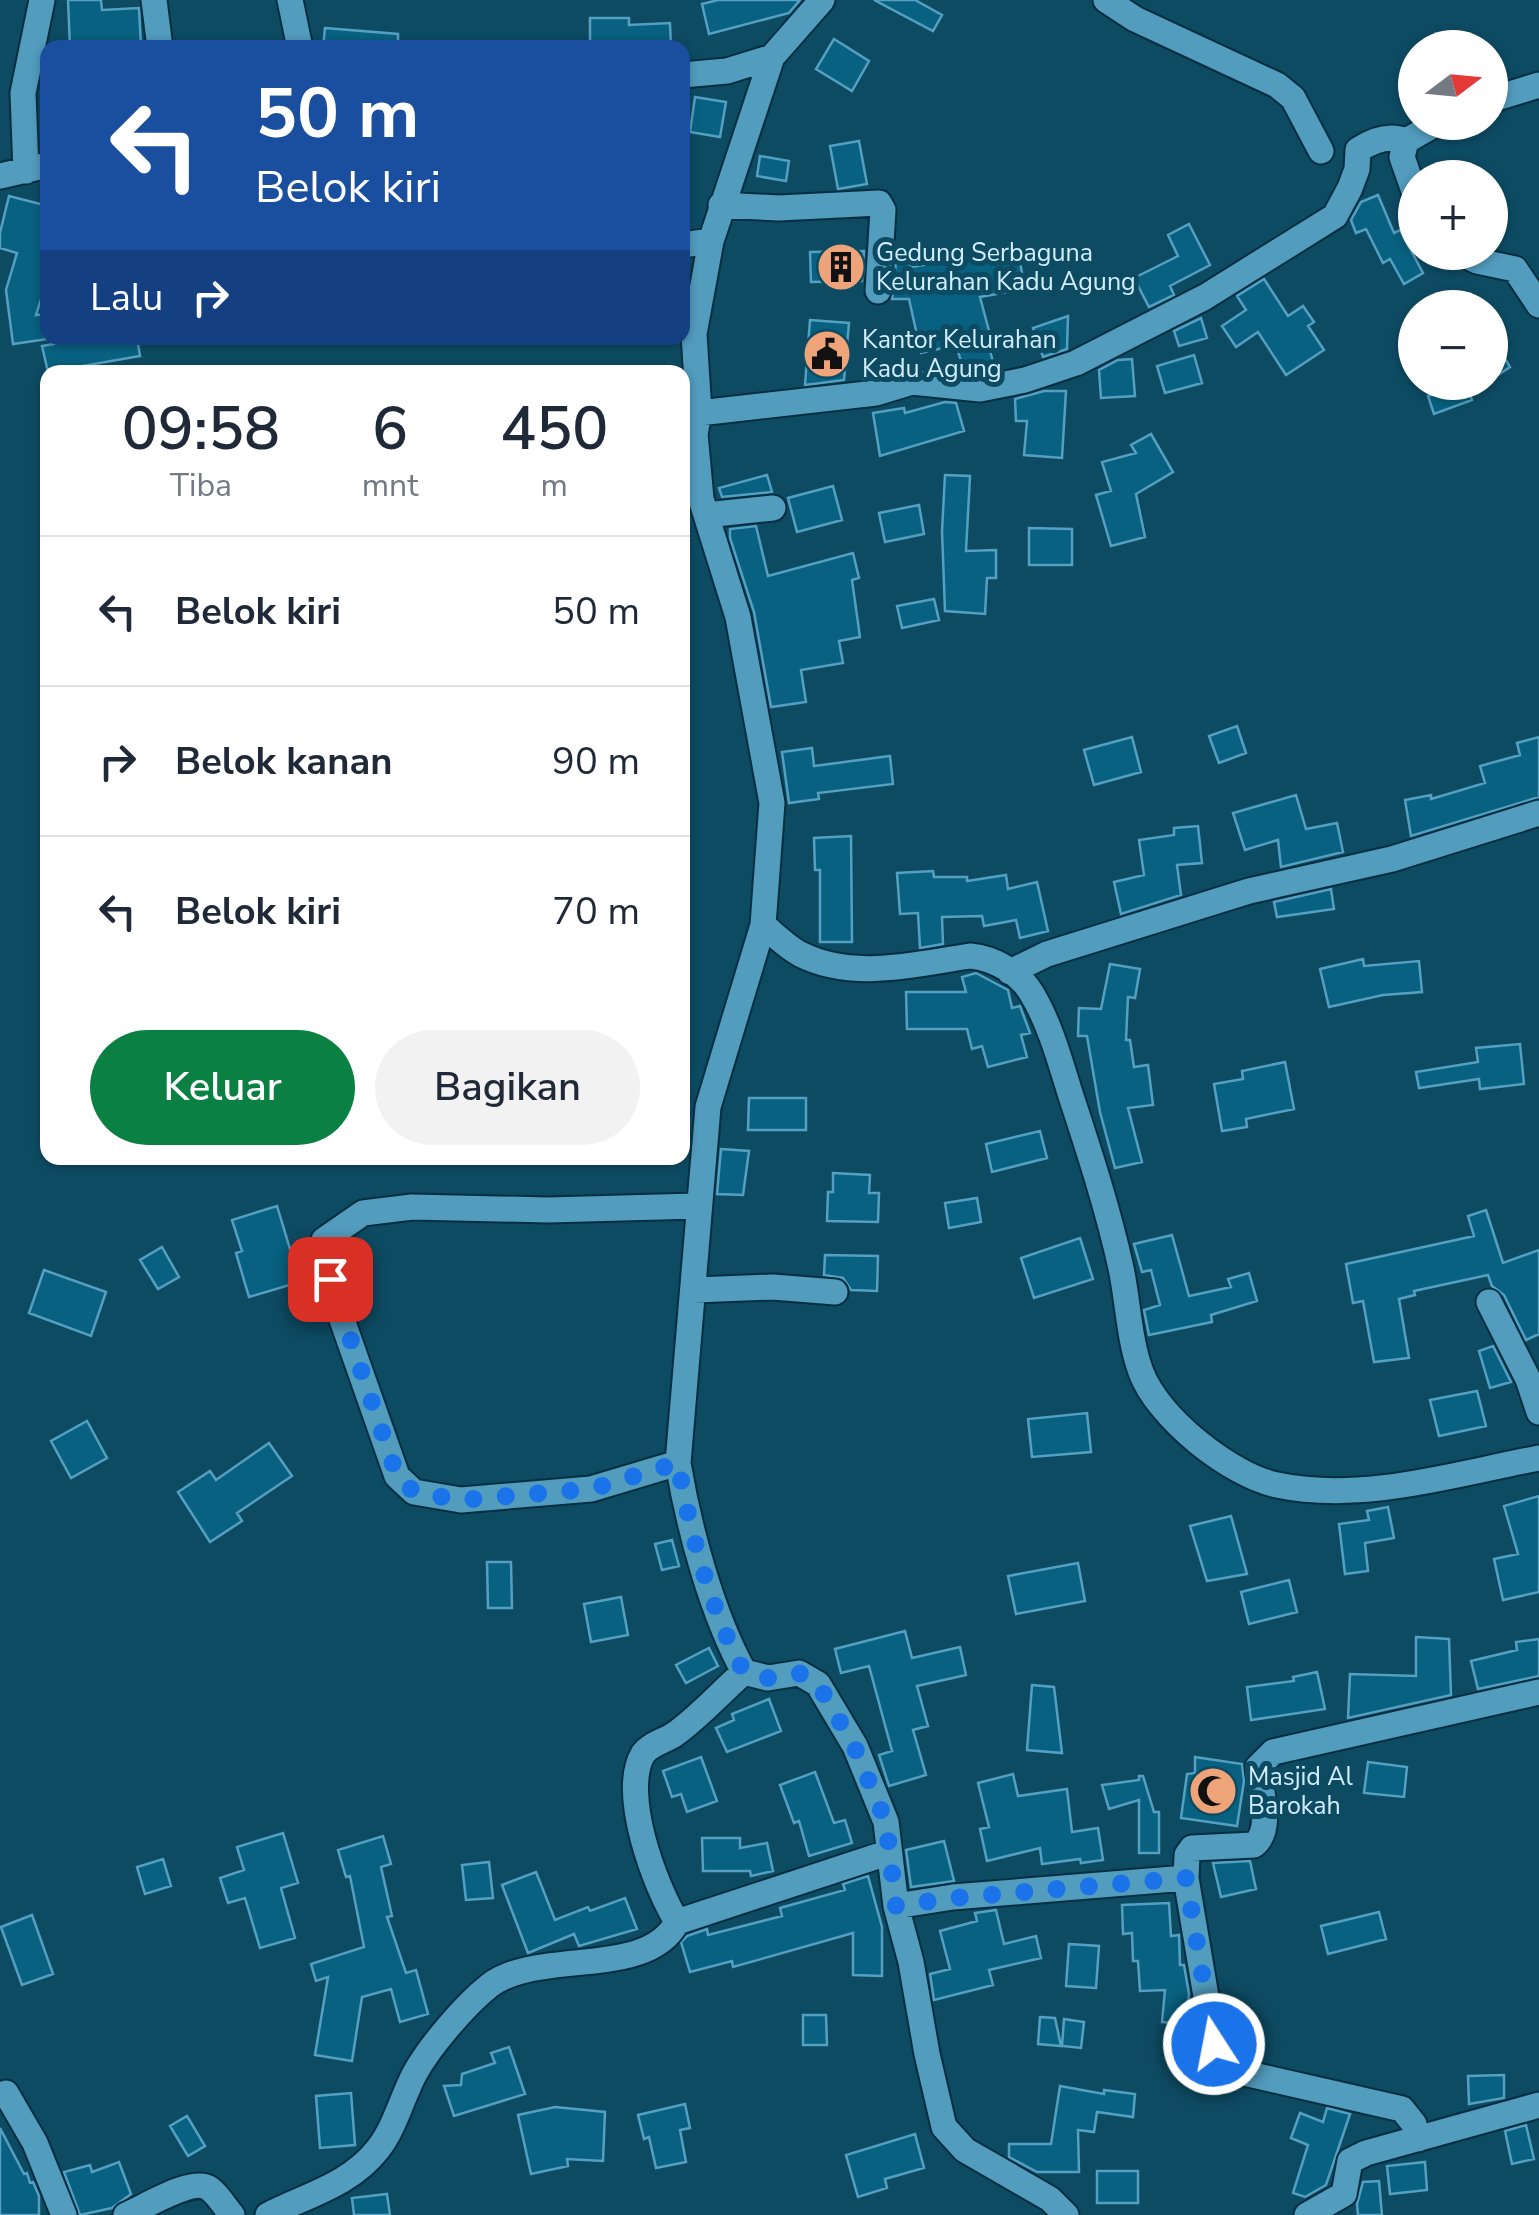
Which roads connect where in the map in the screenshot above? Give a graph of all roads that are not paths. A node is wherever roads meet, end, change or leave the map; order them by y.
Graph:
1 (42, 0) edge
2 (154, 0) edge
3 (290, 0) edge
4 (822, 0) edge
5 (1106, 0) edge
6 (159, 40) edge
7 (298, 40) edge
8 (772, 57) junction
9 (690, 74) edge
10 (1539, 85) edge
11 (1508, 94) edge
12 (1406, 141) joint
13 (1321, 151) dead end
14 (1403, 160) edge
15 (37, 168) edge
16 (0, 176) edge
17 (721, 205) junction
18 (711, 241) junction
19 (690, 244) edge
20 (1508, 267) edge
21 (878, 291) dead end
22 (1539, 305) edge
23 (699, 413) junction
24 (772, 508) dead end
25 (706, 515) junction
26 (1539, 814) edge
27 (762, 926) junction
28 (1010, 972) junction
29 (697, 1206) junction
30 (694, 1290) junction
31 (835, 1292) dead end
32 (1489, 1302) dead end
33 (1539, 1412) edge
34 (1539, 1458) edge
35 (678, 1463) junction
36 (744, 1672) junction
37 (1539, 1692) edge
38 (887, 1854) junction
39 (1186, 1878) junction
40 (896, 1906) junction
41 (677, 1922) junction
42 (6, 2093) dead end
43 (1539, 2105) edge
44 (1418, 2139) junction
45 (64, 2215) edge
46 (126, 2215) edge
47 (232, 2215) edge
48 (268, 2215) edge
49 (1066, 2215) edge
50 (1307, 2215) edge

1 - 15 street
2 - 6 street
3 - 7 street
4 - 8 street
5 - 13 street
8 - 9 street
8 - 17 street
10 - 11 street
12 - 14 street
12 - 23 street
15 - 16 street
17 - 18 street
17 - 21 street
18 - 19 street
18 - 23 street
20 - 22 street
23 - 25 street
24 - 25 street
25 - 27 street
26 - 28 street
27 - 28 street
27 - 29 street
28 - 34 street
29 - 30 street
29 - 35 street
30 - 31 street
30 - 35 street
32 - 33 street
35 - 36 street
36 - 38 street
36 - 41 street
37 - 39 street
38 - 40 street
38 - 41 street
39 - 40 street
39 - 44 street
40 - 49 street
41 - 48 street
42 - 45 street
43 - 44 street
44 - 50 street
46 - 47 street

